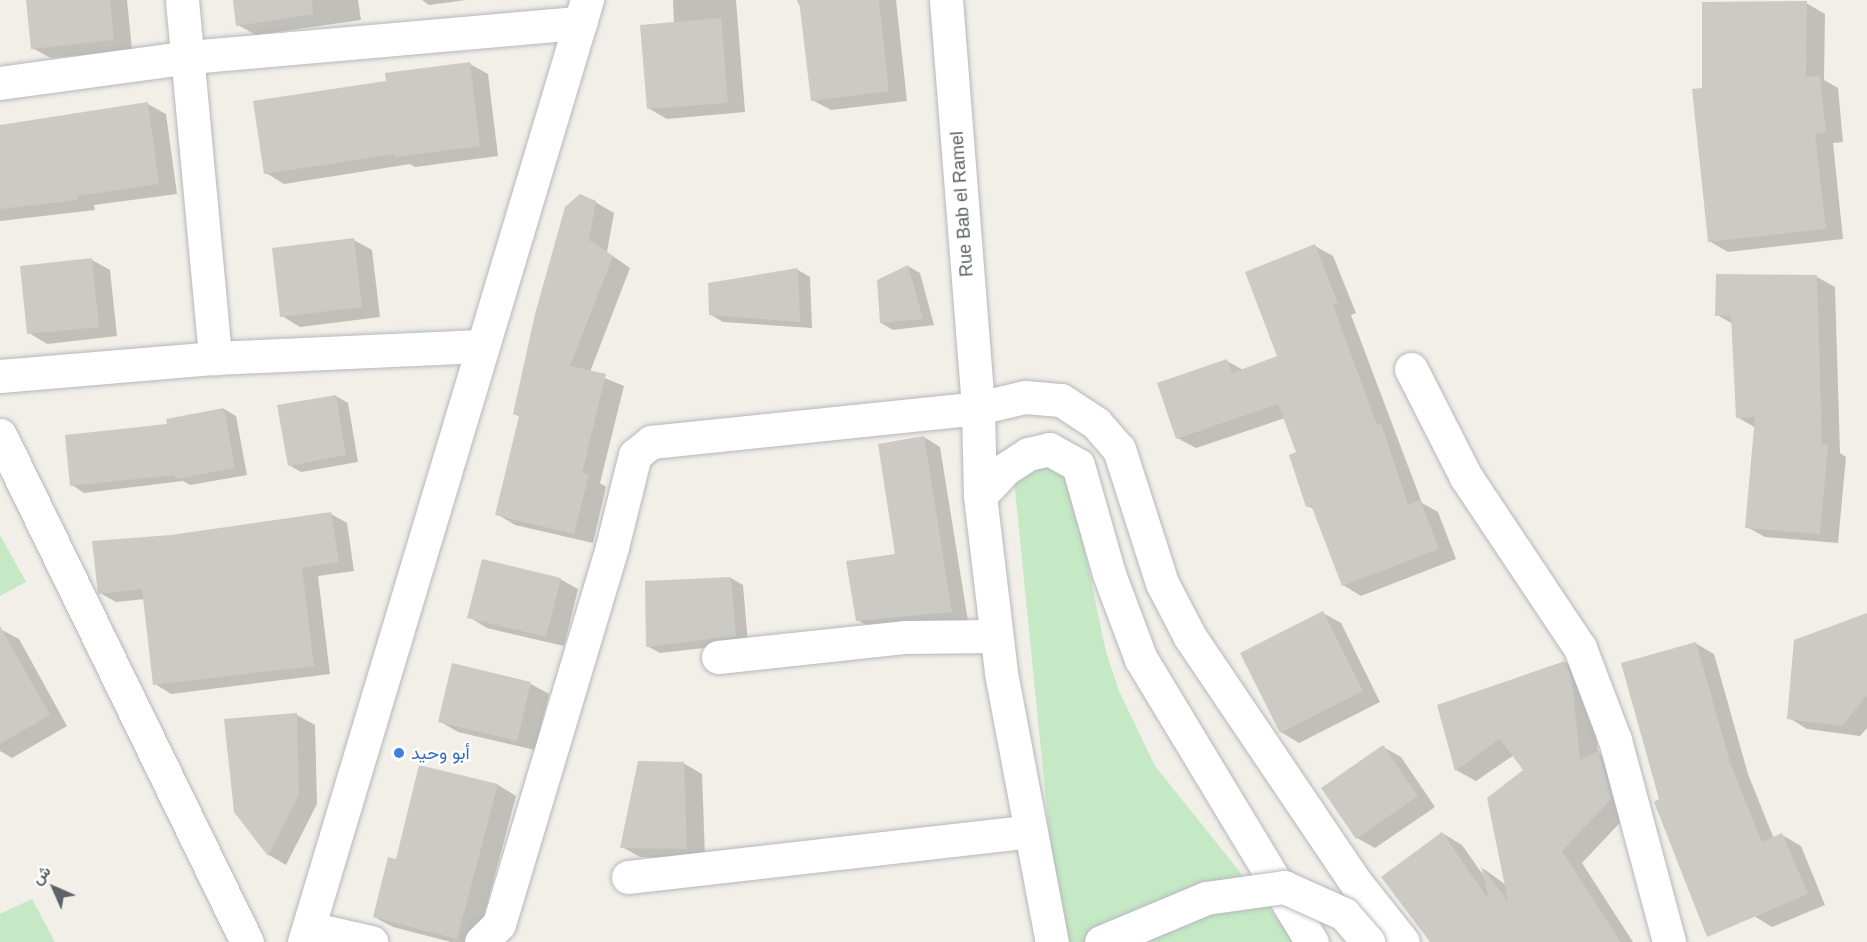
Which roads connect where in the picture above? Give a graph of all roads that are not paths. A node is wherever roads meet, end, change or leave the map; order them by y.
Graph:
1 (182, 0) edge
2 (946, 0) edge
3 (584, 11) edge
4 (189, 57) junction
5 (0, 83) edge
6 (481, 346) junction
7 (215, 358) junction
8 (1411, 369) dead end
9 (0, 376) edge
10 (978, 408) junction
11 (0, 435) edge
12 (980, 496) junction
13 (996, 636) junction
14 (718, 657) dead end
15 (1030, 831) junction
16 (628, 877) dead end
17 (307, 935) edge
18 (1046, 940) edge
19 (247, 942) edge
20 (371, 942) edge
21 (481, 942) edge
22 (1101, 942) edge
23 (1312, 942) edge
24 (1368, 942) edge
25 (1403, 942) edge
26 (1669, 942) edge

1 - 4 street
2 - 10 street, Rue Bab el Ramel
3 - 4 street
3 - 6 street
4 - 5 street
4 - 7 street
6 - 7 street
6 - 17 street
7 - 9 street
8 - 26 street
10 - 12 street, Rue Bab el Ramel
10 - 21 street
10 - 25 street
11 - 19 street
12 - 13 street, Rue Bab el Ramel
12 - 23 street
13 - 14 street
13 - 15 street, Rue Bab el Ramel
15 - 16 street
15 - 18 street, Rue Bab el Ramel
17 - 20 street
22 - 24 street, bridge

